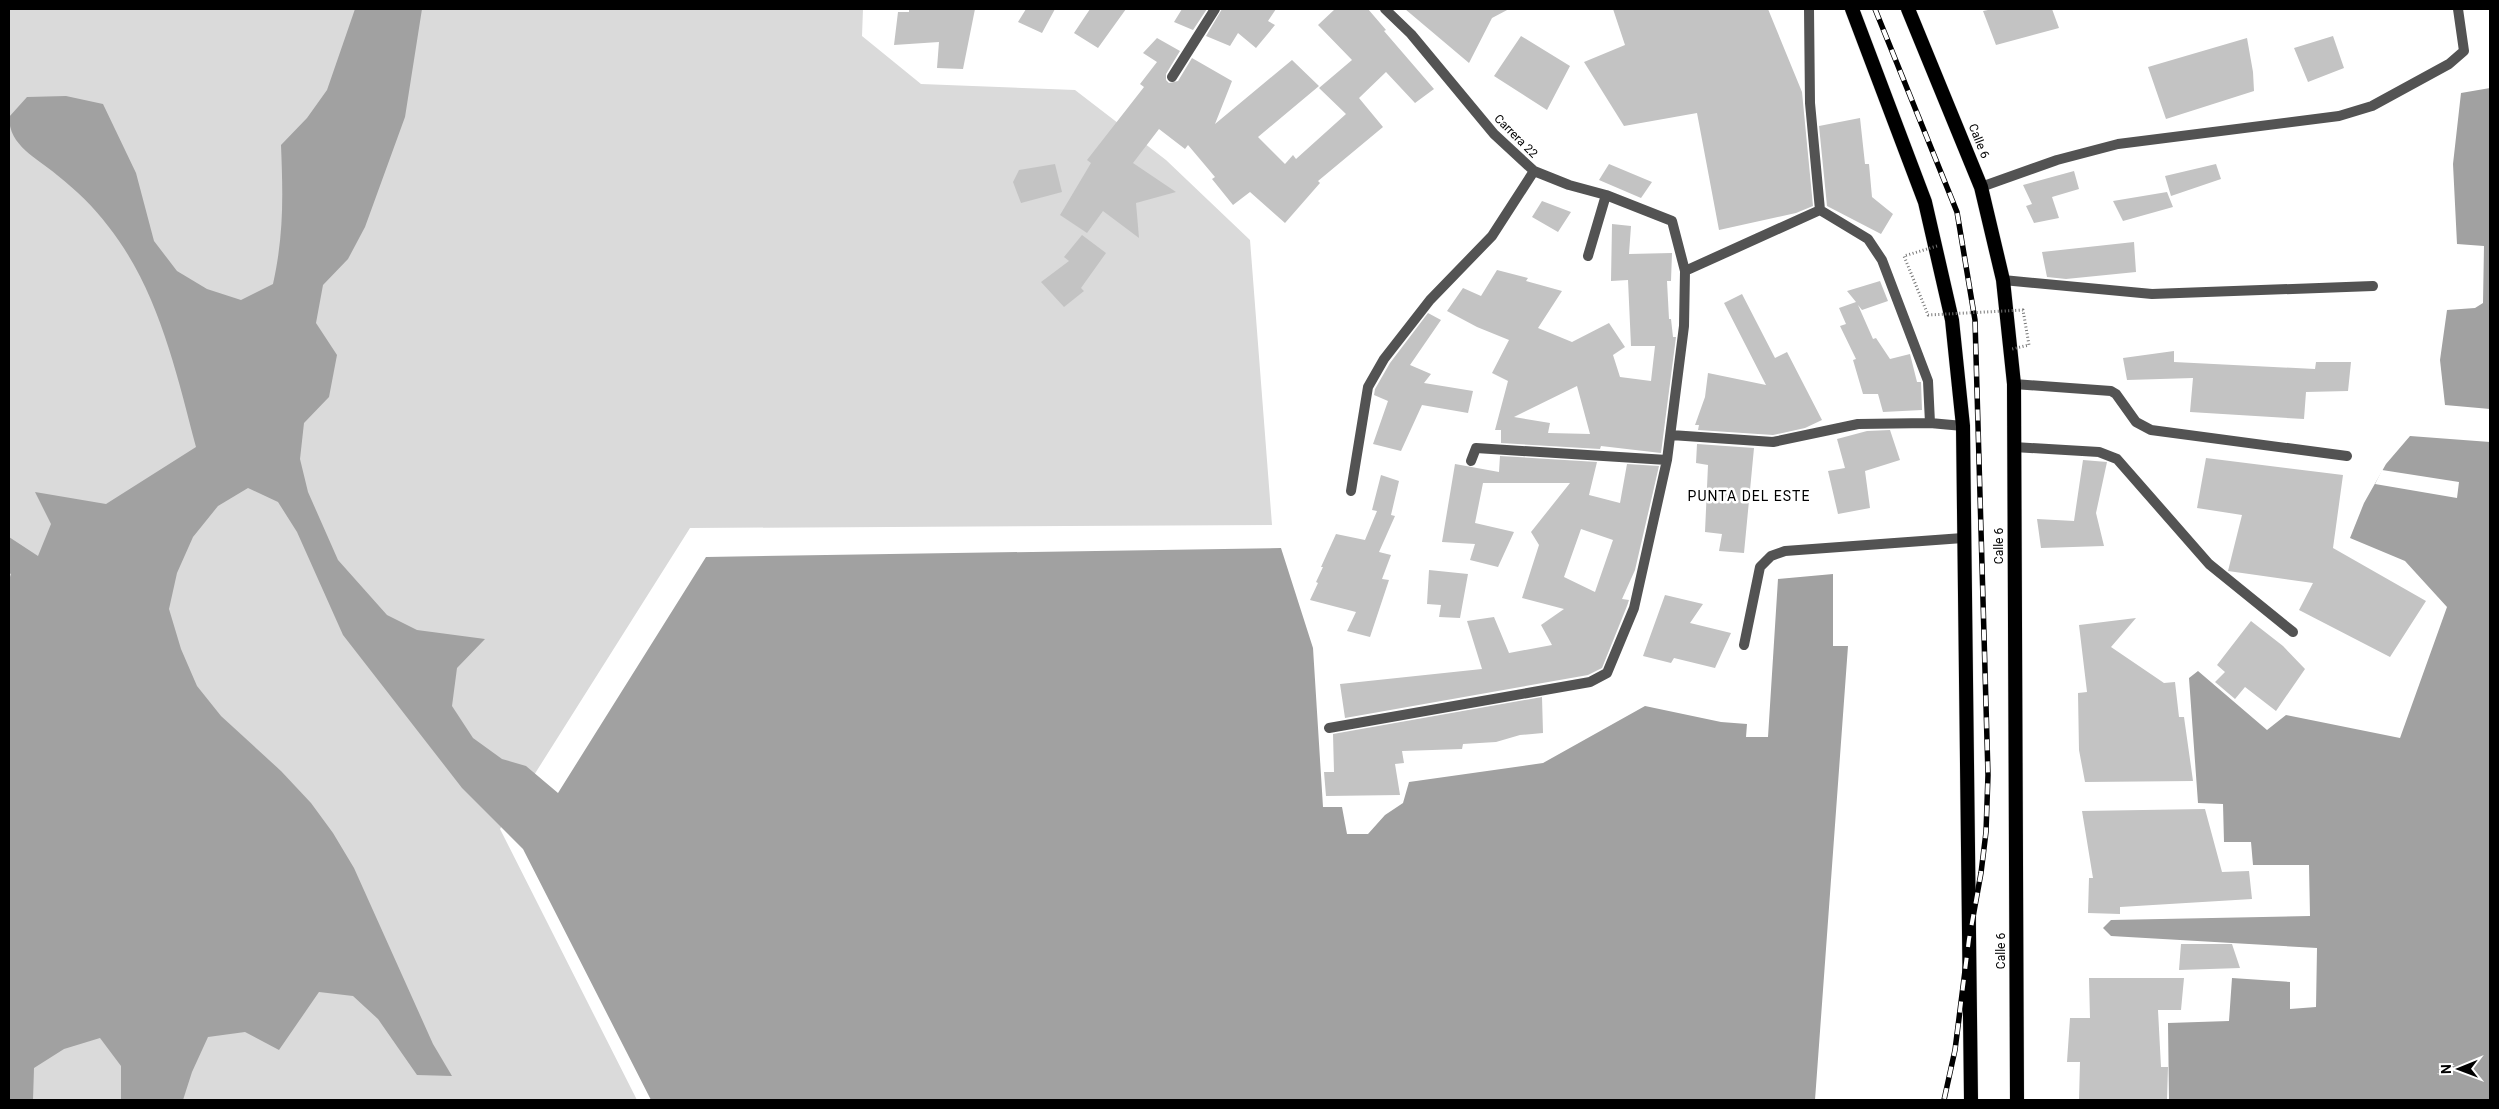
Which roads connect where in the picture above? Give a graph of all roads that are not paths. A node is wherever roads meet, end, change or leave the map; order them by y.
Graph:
1 (1215, 9) edge
2 (1385, 9) edge
3 (1808, 9) edge
4 (1852, 9) edge
5 (1908, 9) edge
6 (2458, 9) edge
7 (1172, 78) dead end
8 (1534, 171) junction
9 (1982, 187) junction
10 (1606, 195) junction
11 (1820, 210) junction
12 (1588, 256) dead end
13 (1685, 271) junction
14 (2003, 280) junction
15 (2374, 286) dead end
16 (2014, 384) junction
17 (1930, 423) junction
18 (1963, 426) junction
19 (1671, 436) junction
20 (2014, 446) junction
21 (2347, 456) dead end
22 (1667, 460) junction
23 (1471, 461) dead end
24 (1351, 491) dead end
25 (1963, 538) junction
26 (2293, 632) dead end
27 (1744, 645) dead end
28 (1329, 728) dead end
29 (1971, 1100) edge
30 (2016, 1100) edge

1 - 7 street
2 - 8 street, Carrera 22
3 - 11 street
4 - 18 highway
5 - 9 highway, Calle 6
6 - 9 street
8 - 10 street, Carrera 22
8 - 24 street
9 - 14 highway, Calle 6
10 - 12 street
10 - 13 street, Carrera 22
11 - 13 street
11 - 17 street
13 - 19 street
14 - 15 street
14 - 16 highway, Calle 6
16 - 20 highway, Calle 6
16 - 21 street
17 - 18 street
17 - 19 street
18 - 25 highway
19 - 22 street
20 - 26 street
20 - 30 highway, Calle 6
22 - 23 street
22 - 28 street
25 - 27 street
25 - 29 highway

